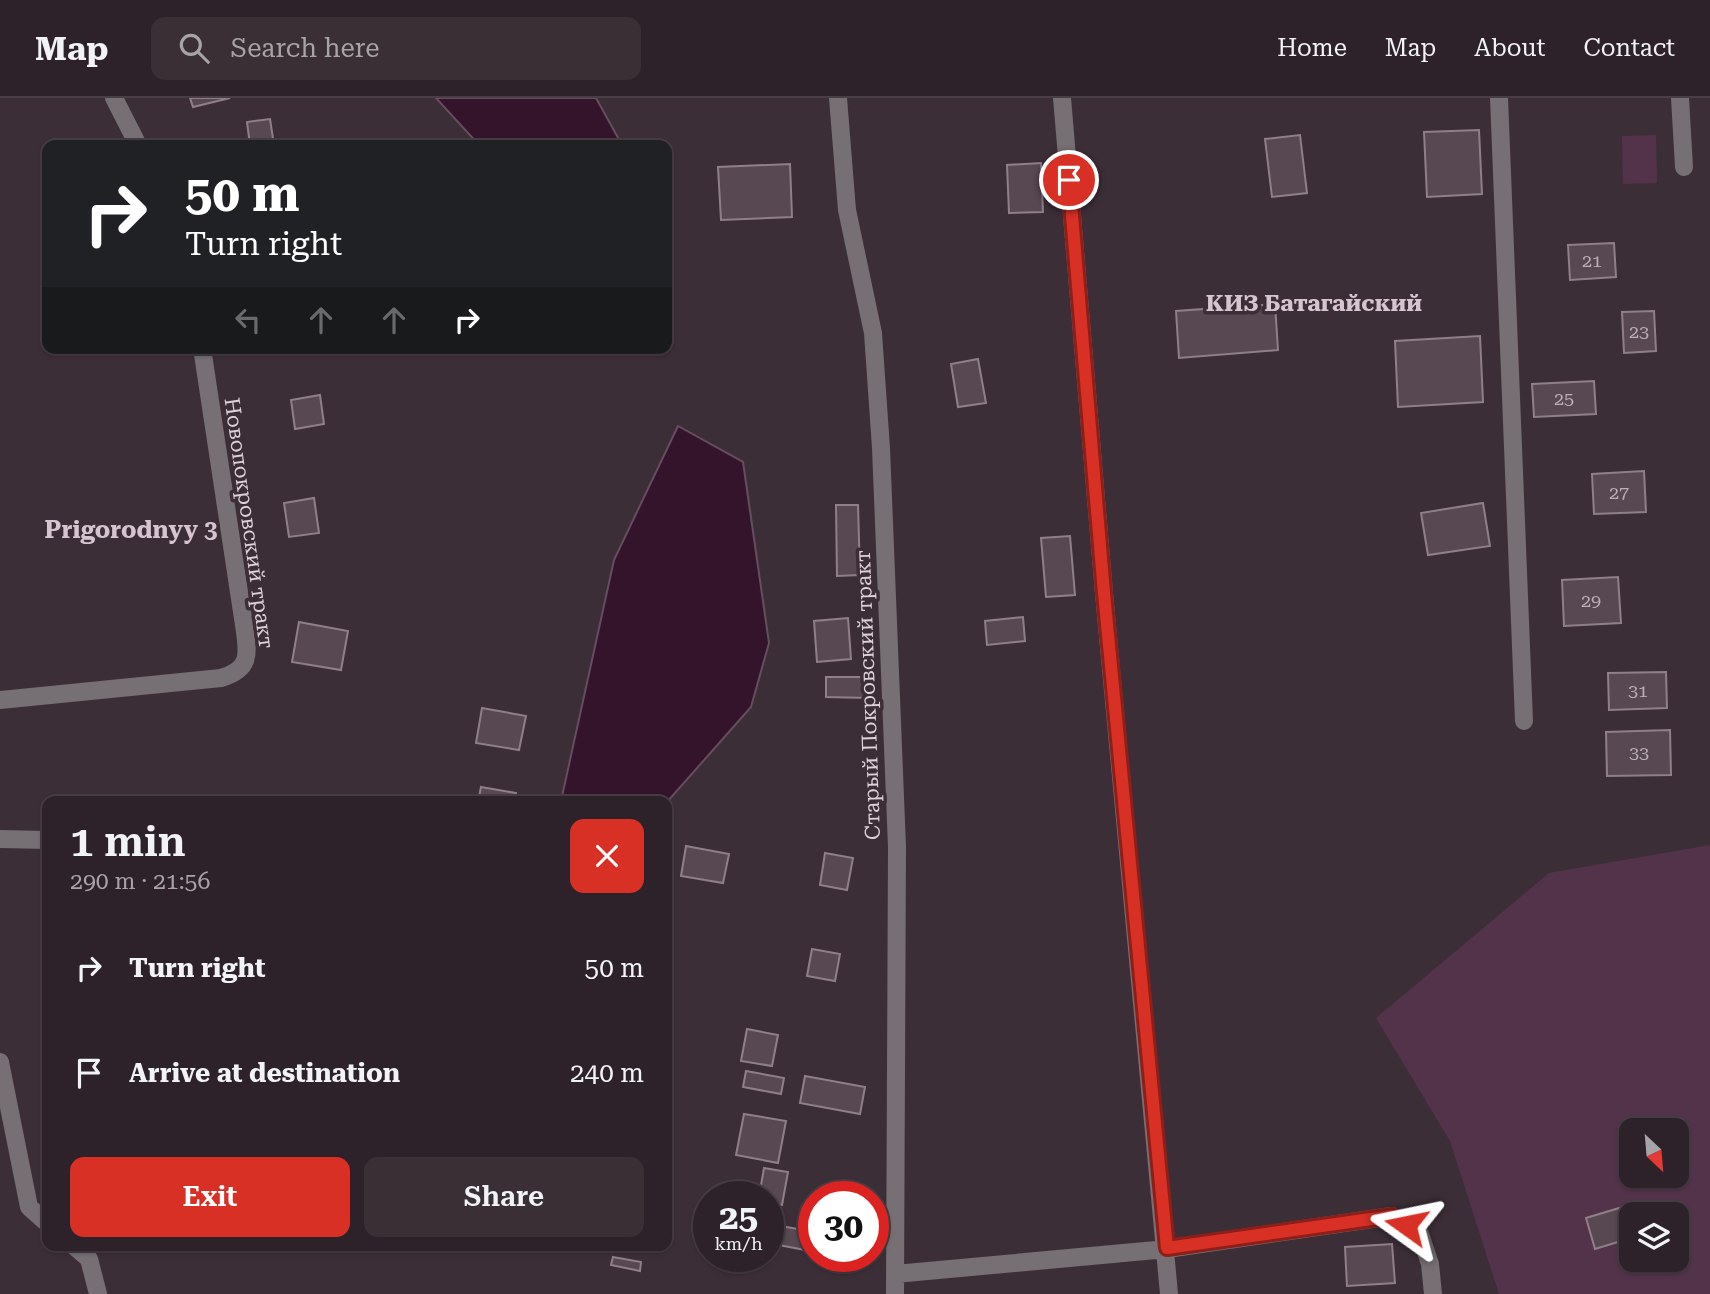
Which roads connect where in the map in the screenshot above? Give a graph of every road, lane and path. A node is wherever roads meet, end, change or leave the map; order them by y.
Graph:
1 (114, 98) edge
2 (838, 98) edge
3 (1062, 98) edge
4 (1499, 98) edge
5 (1680, 98) edge
6 (135, 140) edge
7 (1684, 167) dead end
8 (203, 354) edge
9 (0, 700) edge
10 (1524, 721) dead end
11 (0, 839) edge
12 (42, 840) edge
13 (0, 1062) edge
14 (42, 1219) edge
15 (1167, 1248) junction
16 (80, 1251) edge
17 (895, 1274) junction
18 (98, 1294) edge
19 (895, 1294) edge
20 (1169, 1294) edge
21 (1433, 1294) edge

1 - 6 street
2 - 17 street, Старый Покровский тракт
3 - 15 street
4 - 10 street
5 - 7 street
8 - 9 street, Новопокровский тракт
11 - 12 street
13 - 14 street
15 - 17 street
15 - 20 street
15 - 21 street
16 - 18 street
17 - 19 street, Старый Покровский тракт

